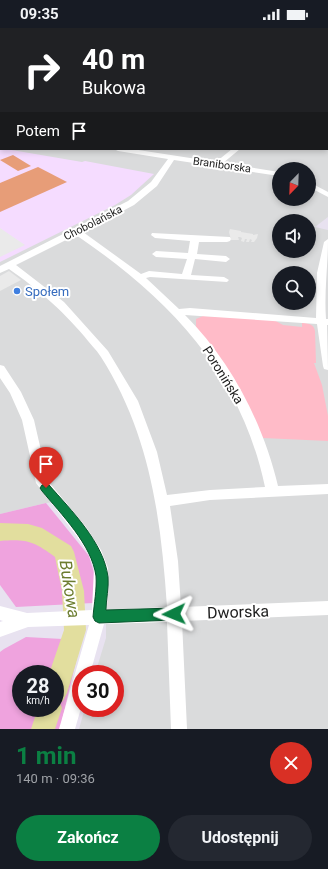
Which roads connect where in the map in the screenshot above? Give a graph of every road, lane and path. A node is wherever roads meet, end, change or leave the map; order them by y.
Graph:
1 (264, 28) edge
2 (270, 28) edge
3 (124, 150) edge
4 (168, 150) edge
5 (235, 150) edge
6 (168, 157) junction
7 (218, 164) junction
8 (272, 173) edge
9 (316, 188) edge
10 (328, 195) edge
11 (77, 232) junction
12 (155, 235) dead end
13 (195, 239) junction
14 (227, 239) dead end
15 (328, 242) edge
16 (156, 254) dead end
17 (191, 257) junction
18 (226, 259) dead end
19 (5, 268) edge
20 (141, 277) junction
21 (186, 277) junction
22 (224, 280) dead end
23 (178, 312) junction
24 (324, 321) edge
25 (328, 366) edge
26 (0, 369) edge
27 (328, 489) edge
28 (274, 492) junction
29 (163, 501) junction
30 (328, 608) edge
31 (0, 613) edge
32 (174, 614) junction
33 (99, 617) junction
34 (28, 620) junction
35 (0, 630) edge
36 (85, 665) edge
37 (72, 711) edge
38 (67, 729) edge
39 (179, 729) edge

1 - 2 street
3 - 6 street, Braniborska
4 - 6 street, Chobolańska
5 - 7 street
6 - 7 street, Braniborska
6 - 11 street, Chobolańska
7 - 8 street, Braniborska
9 - 10 street
11 - 19 street, Chobolańska
11 - 20 street, Poronińska
12 - 13 street
13 - 14 street
13 - 17 street
15 - 24 street
16 - 17 street
17 - 18 street
17 - 21 street
19 - 29 street
20 - 21 street
20 - 23 street, Poronińska
21 - 22 street
23 - 24 street
23 - 28 street, Poronińska
24 - 25 street
26 - 33 street
27 - 28 street
28 - 29 street
29 - 32 street
30 - 32 street, Dworska
31 - 34 street, Dworska
32 - 33 street, Dworska
32 - 39 street
33 - 34 street, Dworska
33 - 36 street
34 - 35 street, Dworska
37 - 38 street

